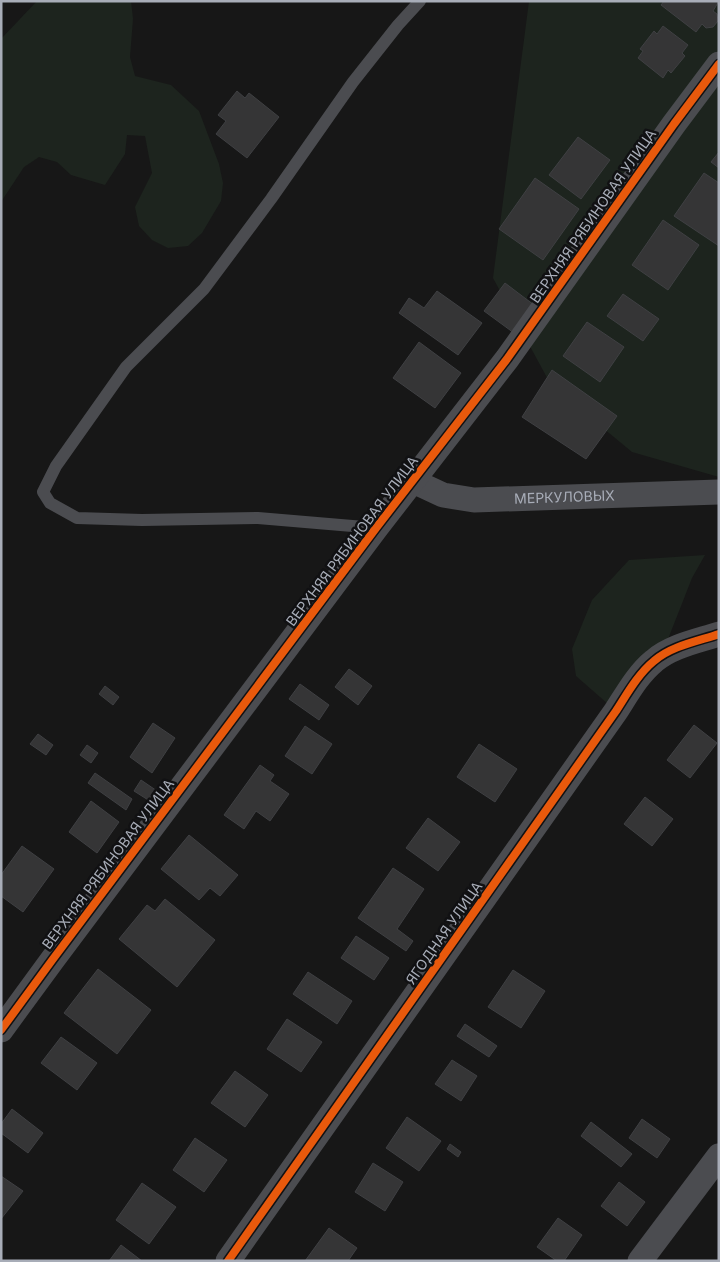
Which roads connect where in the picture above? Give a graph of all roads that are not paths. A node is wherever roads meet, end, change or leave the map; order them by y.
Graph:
1 (420, 1) edge
2 (719, 64) edge
3 (414, 481) junction
4 (719, 492) edge
5 (376, 528) junction
6 (708, 638) edge
7 (1, 1030) edge
8 (719, 1156) edge
9 (228, 1261) edge
10 (640, 1261) edge

1 - 5 lane
2 - 3 street, ВЕРХНЯЯ РЯБИНОВАЯ УЛИЦА
3 - 4 street, МЕРКУЛОВЫХ
3 - 5 street, ВЕРХНЯЯ РЯБИНОВАЯ УЛИЦА
5 - 7 street, ВЕРХНЯЯ РЯБИНОВАЯ УЛИЦА
6 - 9 street, ЯГОДНАЯ УЛИЦА
8 - 10 street

